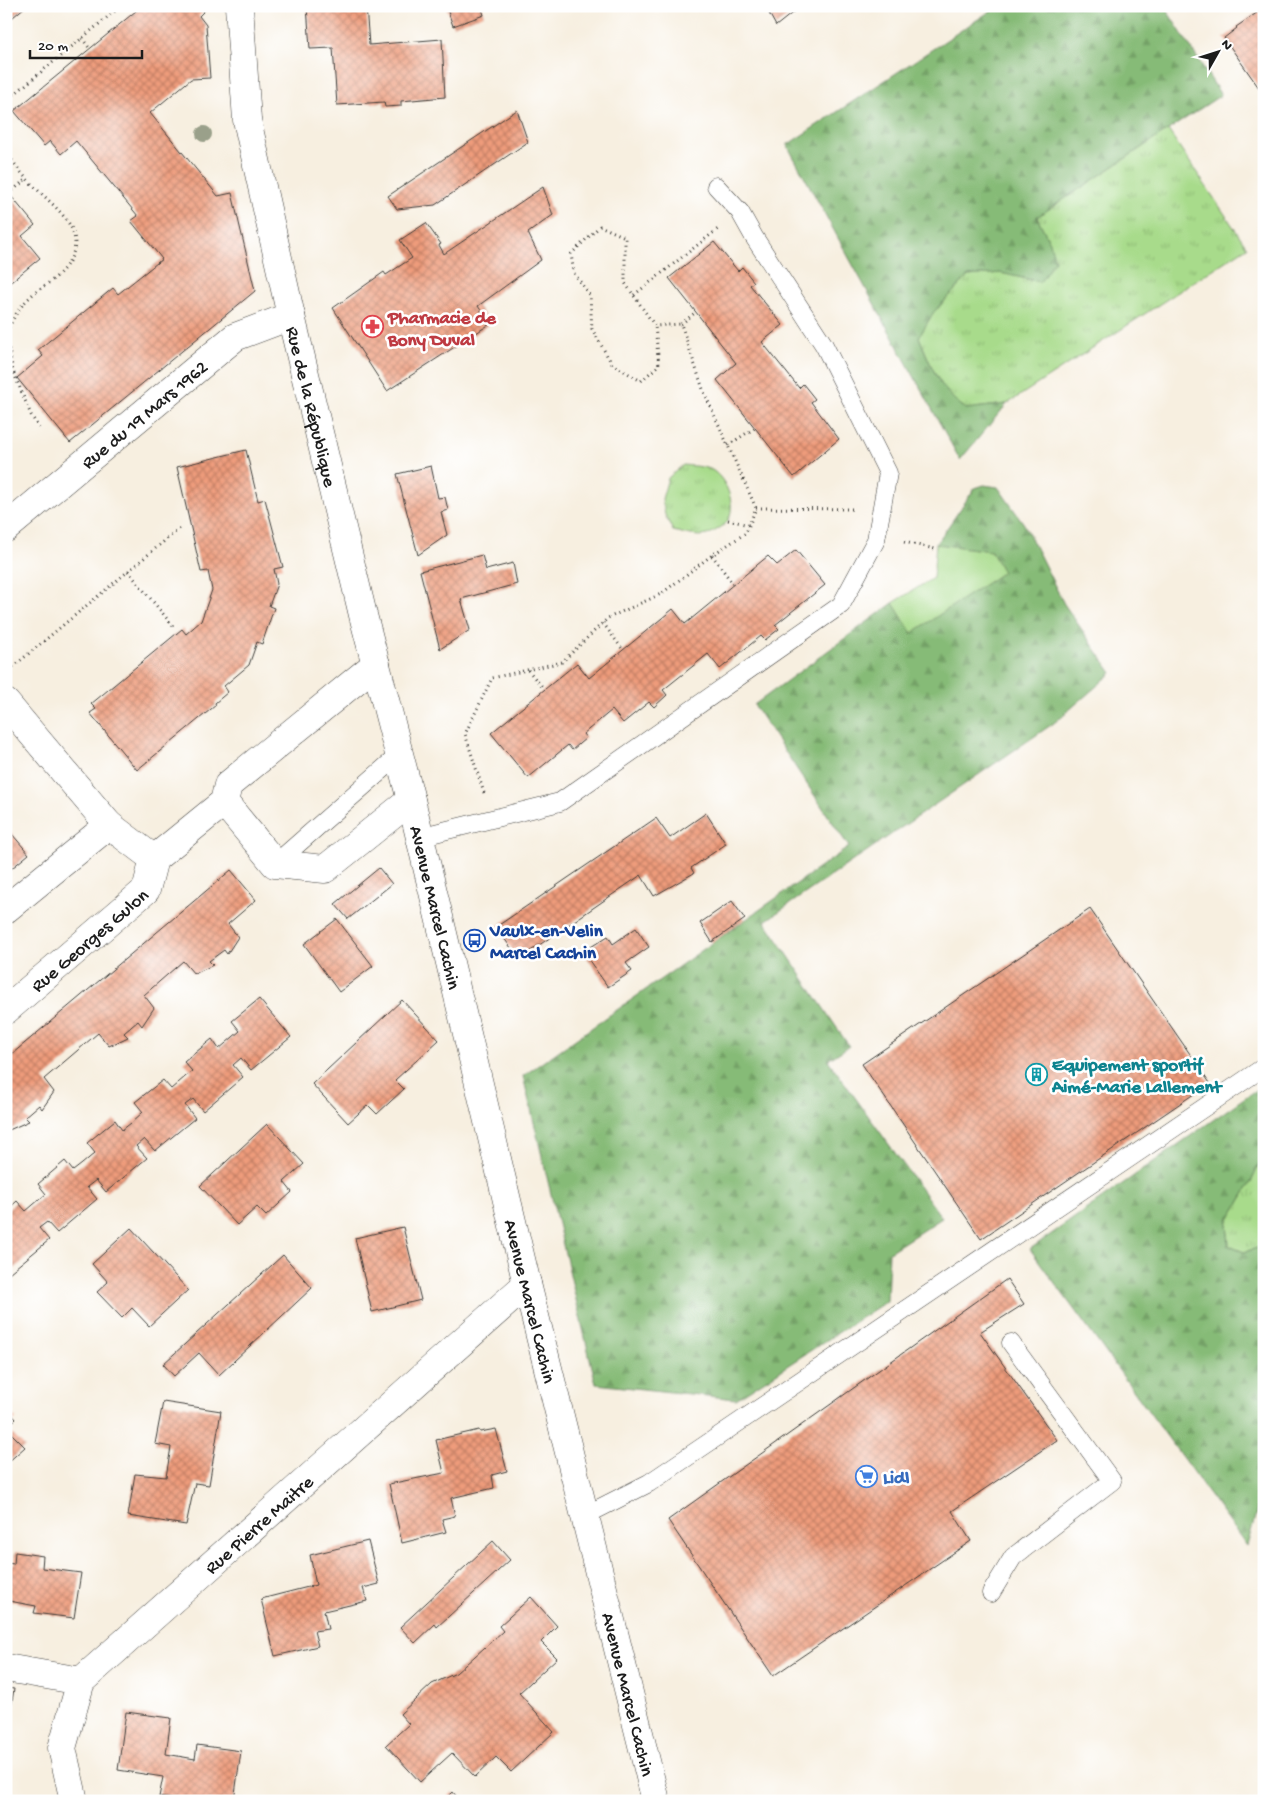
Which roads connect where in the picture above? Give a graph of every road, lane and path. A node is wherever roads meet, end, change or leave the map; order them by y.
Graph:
1 (121, 6) edge
2 (239, 6) edge
3 (82, 38) junction
4 (90, 49) dead end
5 (6, 101) edge
6 (6, 152) edge
7 (26, 179) junction
8 (716, 186) dead end
9 (9, 194) dead end
10 (740, 212) junction
11 (634, 295) junction
12 (696, 312) dead end
13 (290, 316) junction
14 (681, 324) junction
15 (656, 326) junction
16 (6, 334) edge
17 (40, 428) dead end
18 (755, 428) dead end
19 (728, 445) junction
20 (756, 508) junction
21 (881, 508) junction
22 (728, 520) dead end
23 (749, 525) junction
24 (6, 528) edge
25 (179, 529) dead end
26 (712, 554) junction
27 (128, 571) junction
28 (732, 584) dead end
29 (603, 623) junction
30 (173, 626) dead end
31 (623, 650) dead end
32 (376, 664) junction
33 (528, 670) junction
34 (6, 672) edge
35 (544, 690) dead end
36 (6, 703) edge
37 (399, 756) junction
38 (411, 800) junction
39 (224, 802) junction
40 (493, 820) junction
41 (109, 825) junction
42 (419, 837) junction
43 (154, 859) junction
44 (275, 864) junction
45 (6, 909) edge
46 (6, 1010) edge
47 (1264, 1067) edge
48 (526, 1284) junction
49 (1011, 1343) dead end
50 (584, 1516) junction
51 (991, 1593) dead end
52 (6, 1668) edge
53 (81, 1681) junction
54 (74, 1801) edge
55 (656, 1801) edge

1 - 3 path
2 - 13 street, Rue de la République
3 - 4 path
3 - 5 path
6 - 7 path
7 - 9 path
7 - 16 path
8 - 10 lane
10 - 11 path
10 - 21 lane
11 - 15 path
11 - 15 path
12 - 14 path
13 - 24 street, Rue du 19 Mars 1962
13 - 32 street, Rue de la République
14 - 15 path
14 - 19 path
16 - 17 path
18 - 19 path
19 - 20 path
20 - 21 path
20 - 23 path
21 - 40 lane
22 - 23 path
23 - 26 path
25 - 27 path
26 - 28 path
26 - 29 path
27 - 30 path
27 - 34 path
29 - 31 path
29 - 33 path
32 - 37 street, Rue de la République
32 - 39 street
33 - 35 path
33 - 40 path
36 - 41 street
37 - 38 street, Rue de la République
37 - 44 lane
38 - 42 street, Avenue Marcel Cachin
38 - 44 street
39 - 43 street
39 - 44 street
40 - 42 lane
41 - 43 street
41 - 45 street
42 - 48 street, Avenue Marcel Cachin
43 - 46 street, Rue Georges Gulon
47 - 50 lane
48 - 50 street, Avenue Marcel Cachin
48 - 53 street, Rue Pierre Maitre
49 - 51 lane
50 - 55 street, Avenue Marcel Cachin
52 - 53 street
53 - 54 street

